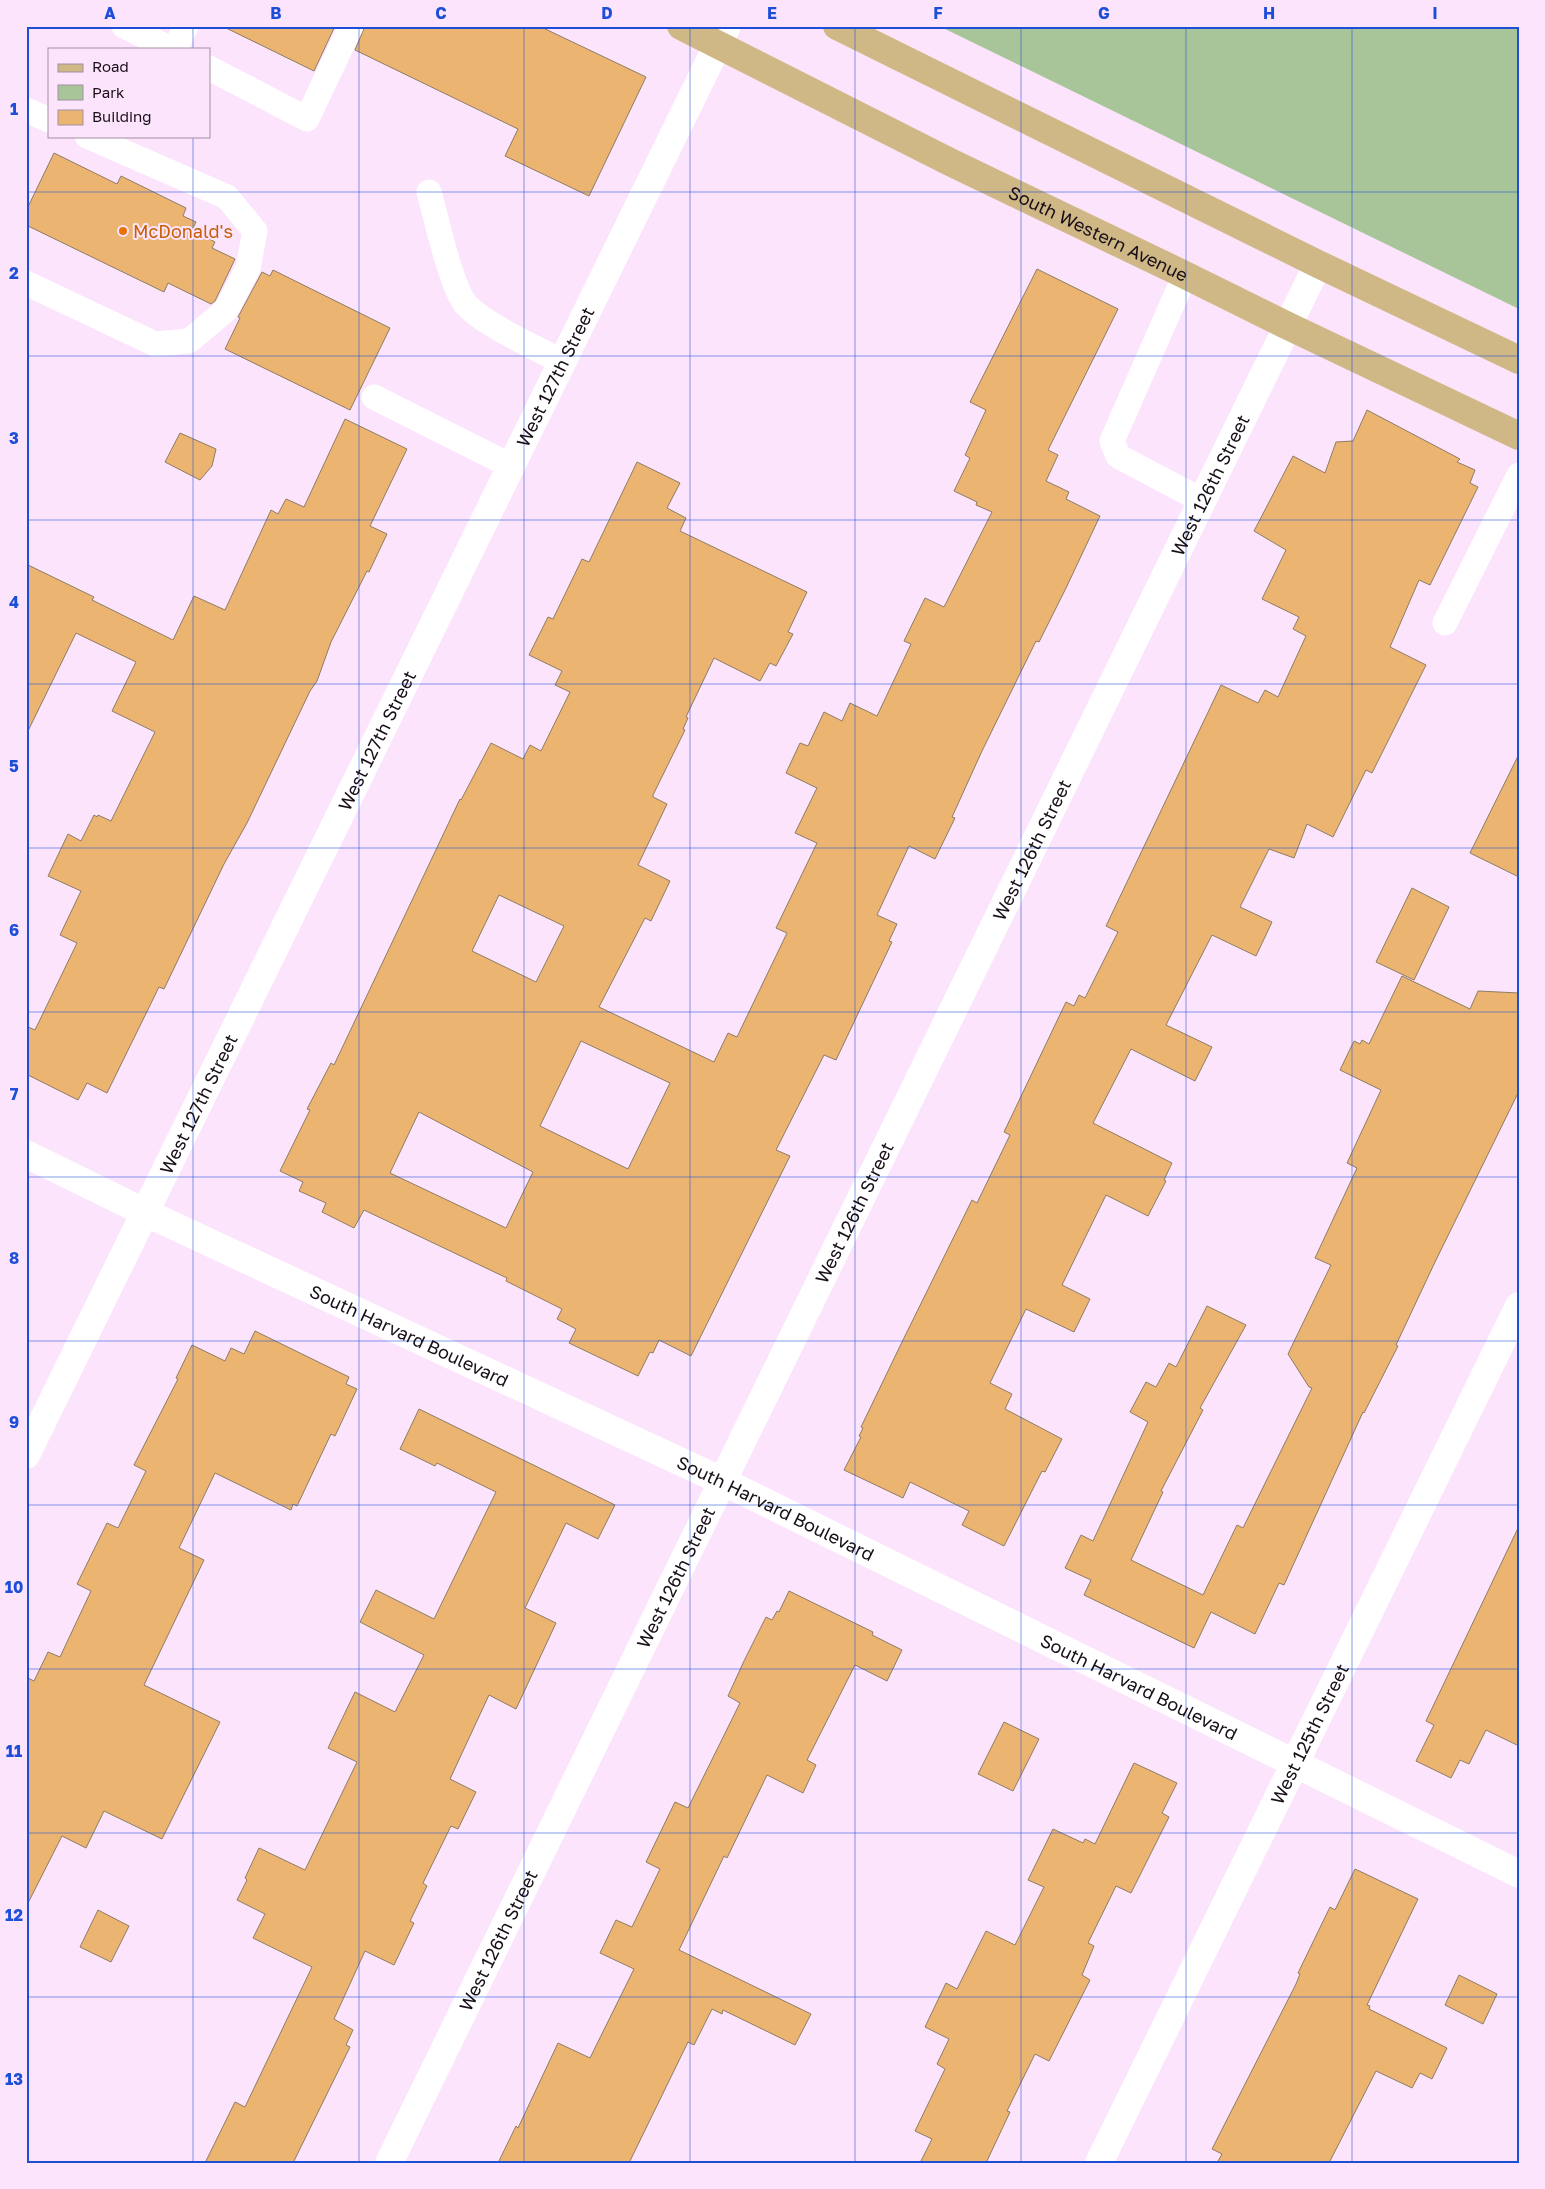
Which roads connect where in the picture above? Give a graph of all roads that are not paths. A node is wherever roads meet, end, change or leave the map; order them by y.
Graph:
1 (124, 26) edge
2 (186, 26) edge
3 (352, 26) edge
4 (681, 26) edge
5 (837, 26) edge
6 (722, 35) edge
7 (171, 48) edge
8 (174, 48) edge
9 (210, 69) edge
10 (26, 110) edge
11 (48, 120) edge
12 (92, 138) edge
13 (429, 192) dead end
14 (1318, 264) junction
15 (1186, 275) junction
16 (26, 283) edge
17 (1288, 326) junction
18 (1519, 360) edge
19 (562, 362) junction
20 (374, 397) dead end
21 (1519, 436) edge
22 (511, 466) junction
23 (1519, 475) edge
24 (1203, 501) junction
25 (1445, 623) dead end
26 (26, 1154) edge
27 (144, 1212) junction
28 (1519, 1306) edge
29 (26, 1455) edge
30 (722, 1481) junction
31 (1296, 1763) junction
32 (1519, 1874) edge
33 (389, 2163) edge
34 (1099, 2163) edge

1 - 7 lane
2 - 8 lane
3 - 9 lane
4 - 6 main road, South Western Avenue
5 - 14 main road
6 - 15 main road, South Western Avenue
6 - 19 street, West 127th Street
10 - 11 lane
12 - 16 lane
13 - 19 lane
14 - 17 street, West 126th Street
14 - 18 main road
15 - 17 main road, South Western Avenue
15 - 24 lane
17 - 21 main road, South Western Avenue
17 - 24 street, West 126th Street
19 - 22 street, West 127th Street
20 - 22 lane
22 - 27 street, West 127th Street
23 - 25 lane
24 - 30 street, West 126th Street
26 - 27 street, South Harvard Boulevard
27 - 29 street, West 127th Street
27 - 30 street, South Harvard Boulevard
28 - 31 street, West 125th Street
30 - 31 street, South Harvard Boulevard
30 - 33 street, West 126th Street
31 - 32 street, South Harvard Boulevard
31 - 34 street, West 125th Street

